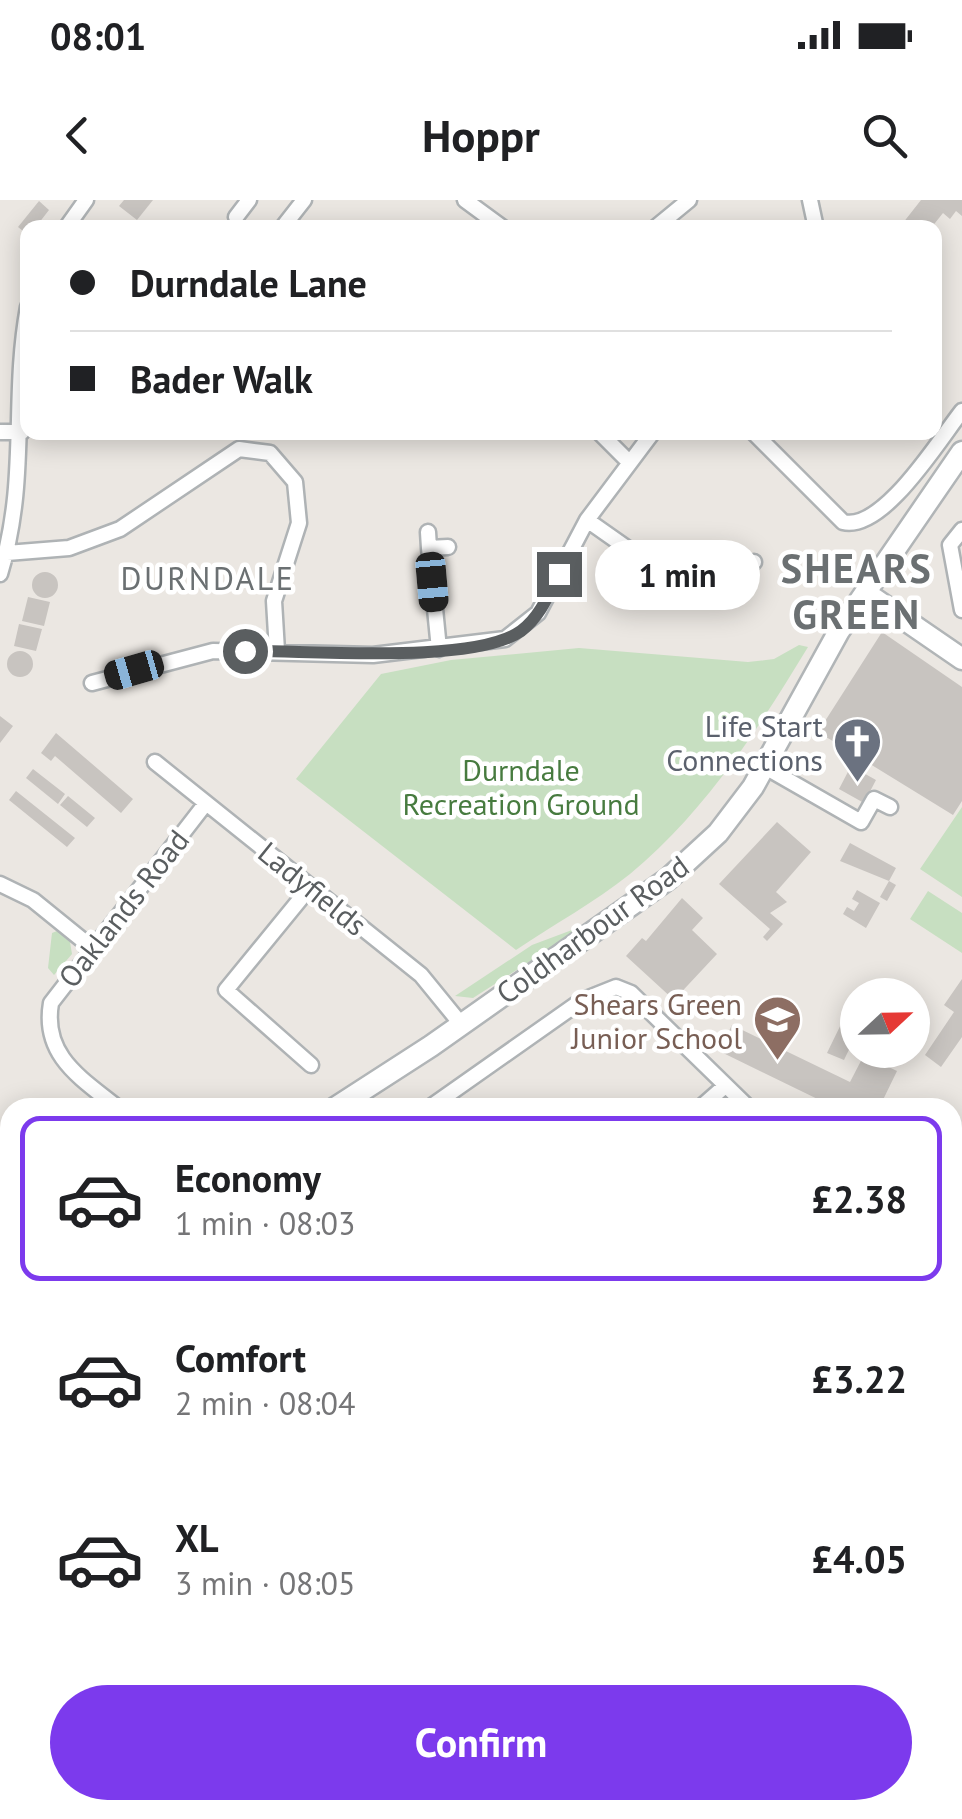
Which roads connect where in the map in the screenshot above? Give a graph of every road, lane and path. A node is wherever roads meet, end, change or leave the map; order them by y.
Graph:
1 (248, 200) edge
2 (304, 200) edge
3 (465, 200) edge
4 (688, 200) edge
5 (236, 217) dead end
6 (288, 220) edge
7 (492, 220) edge
8 (664, 220) edge
9 (962, 411) edge
10 (942, 436) edge
11 (22, 440) edge
12 (607, 440) edge
13 (647, 440) edge
14 (761, 440) edge
15 (938, 440) edge
16 (927, 454) junction
17 (628, 461) junction
18 (956, 461) edge
19 (587, 520) junction
20 (962, 530) edge
21 (448, 547) dead end
22 (6, 553) junction
23 (754, 562) dead end
24 (0, 574) edge
25 (866, 593) junction
26 (962, 610) edge
27 (439, 649) junction
28 (277, 650) junction
29 (962, 659) edge
30 (92, 683) dead end
31 (155, 762) dead end
32 (765, 766) junction
33 (206, 802) junction
34 (890, 807) dead end
35 (0, 884) edge
36 (312, 886) junction
37 (91, 947) junction
38 (461, 1024) junction
39 (311, 1065) dead end
40 (725, 1086) junction
41 (106, 1098) edge
42 (351, 1098) edge
43 (442, 1098) edge
44 (711, 1098) edge
45 (738, 1098) edge

1 - 5 street
2 - 6 street
3 - 7 street
4 - 8 street
9 - 10 street
11 - 22 street
12 - 17 street
13 - 17 street
14 - 16 street
15 - 16 street
16 - 18 street
17 - 19 street
18 - 25 street, Coldharbour Road
19 - 23 street
19 - 27 street
20 - 26 street
21 - 27 street
22 - 24 street
22 - 28 street
25 - 29 street
25 - 32 street, Coldharbour Road
27 - 28 street
28 - 30 street
31 - 33 street, Ladyfields
32 - 34 street
32 - 38 street, Coldharbour Road
33 - 36 street, Ladyfields
33 - 37 street, Oaklands Road
35 - 37 street
36 - 38 street, Ladyfields
36 - 39 street
37 - 41 street, Oaklands Road
38 - 42 street, Coldharbour Road
40 - 43 street
40 - 44 street
40 - 45 street

